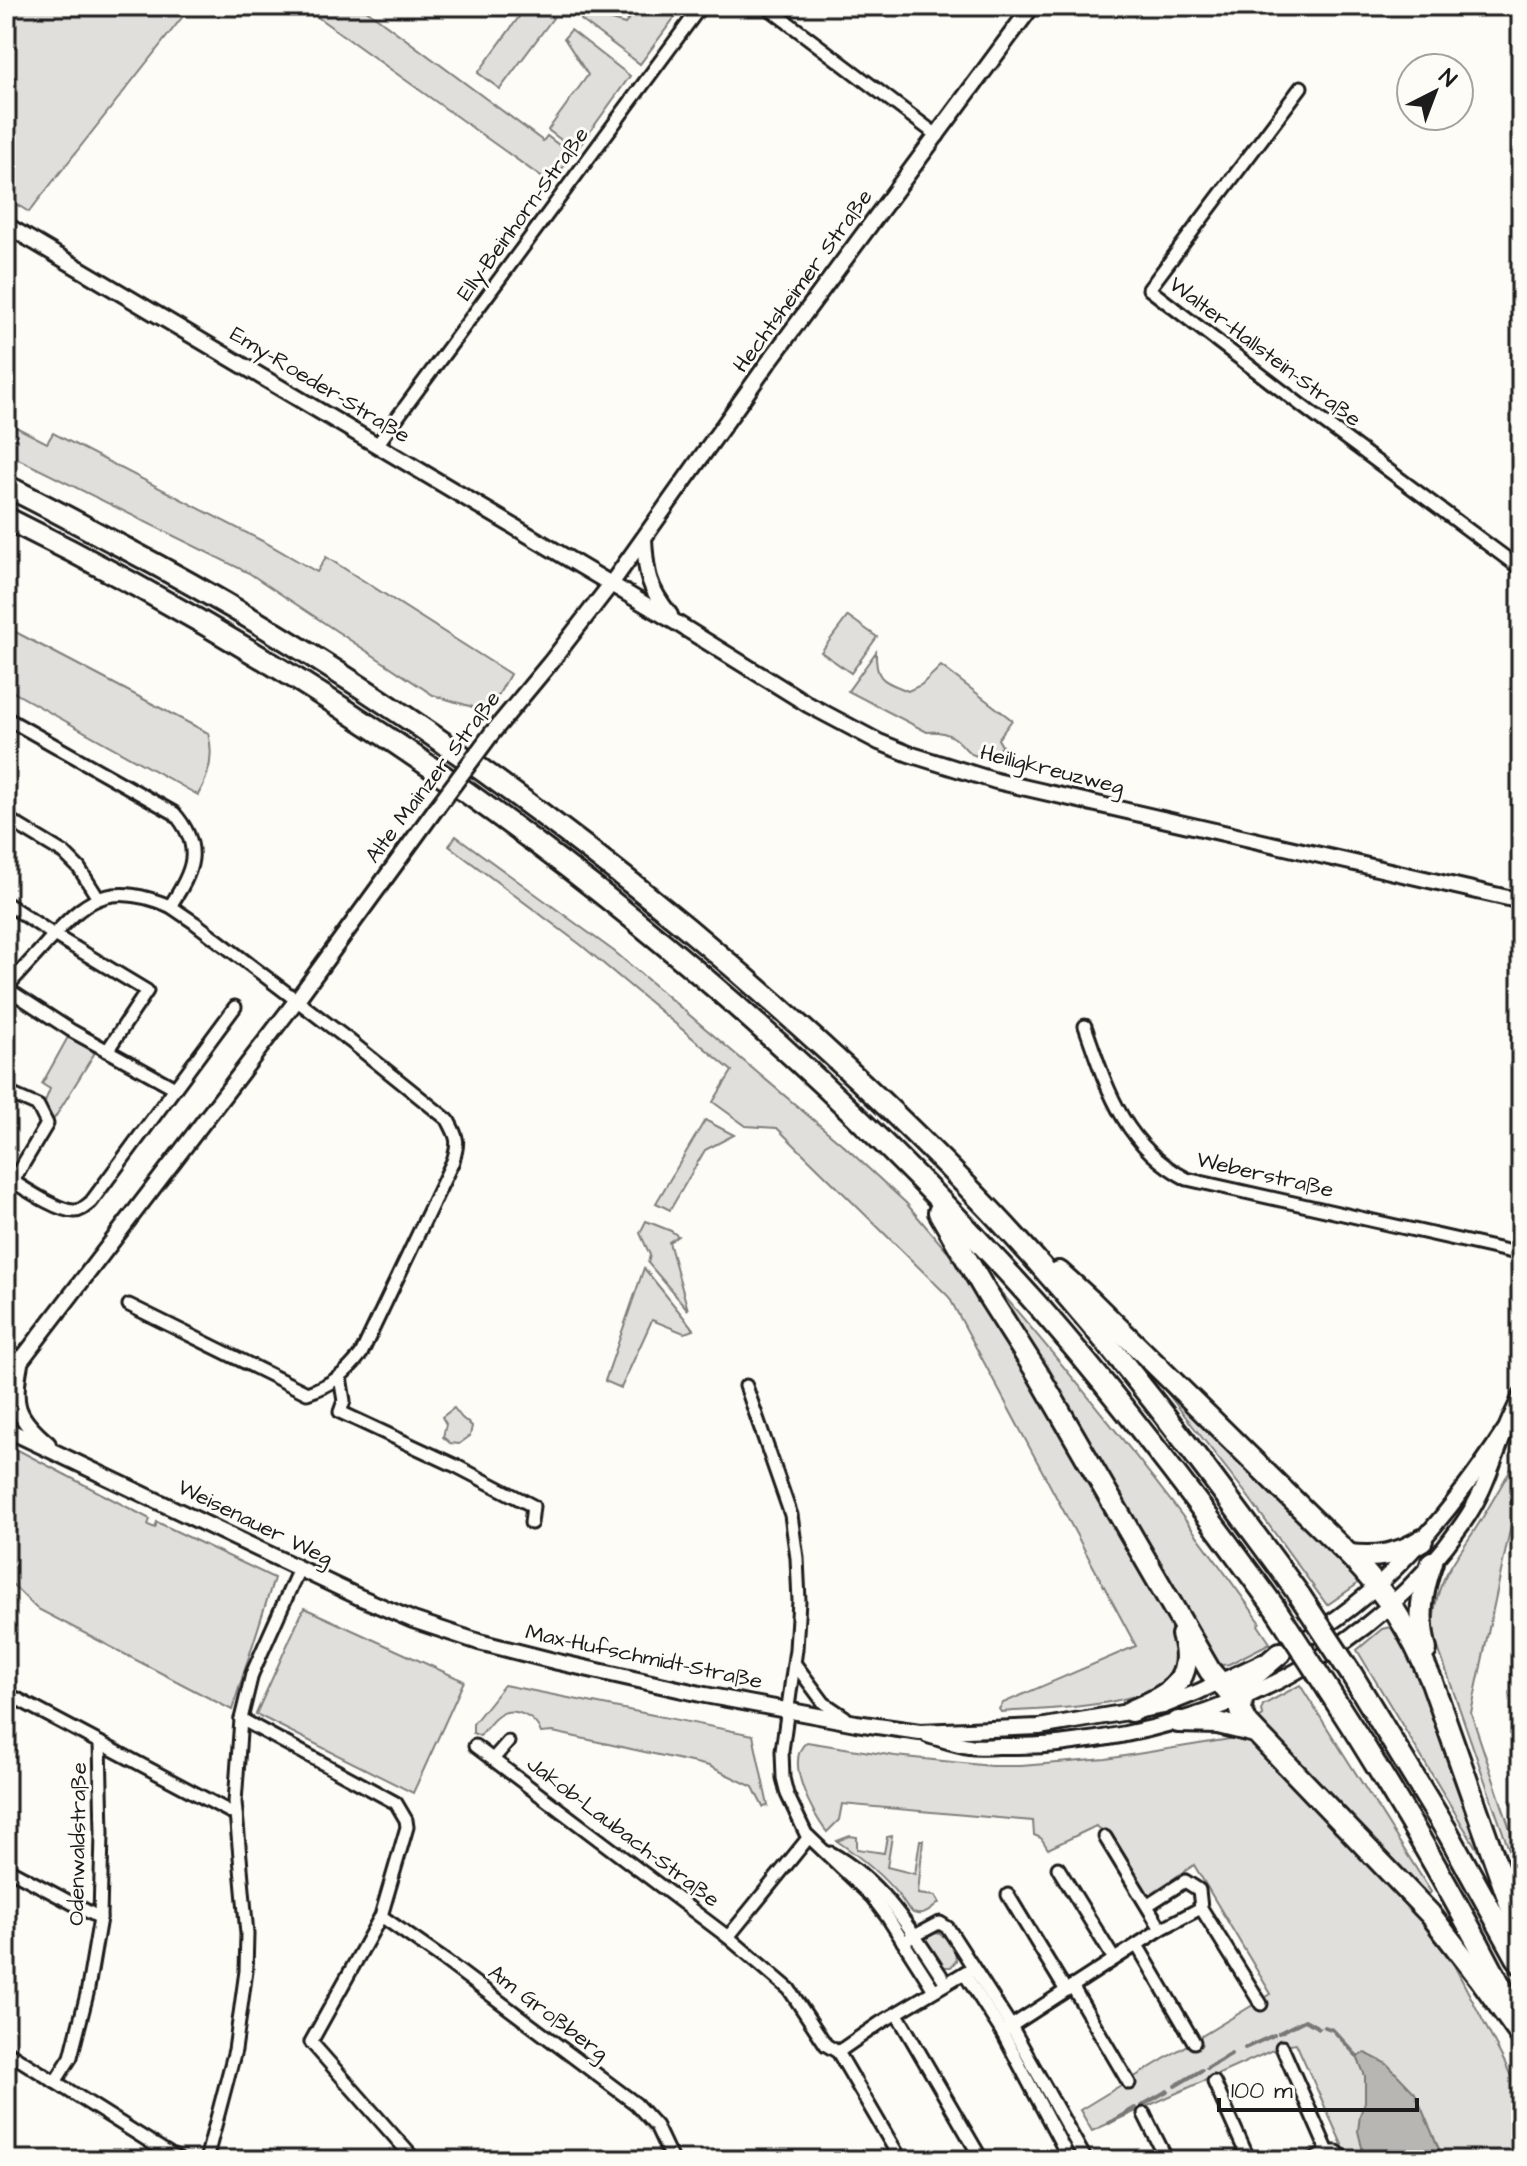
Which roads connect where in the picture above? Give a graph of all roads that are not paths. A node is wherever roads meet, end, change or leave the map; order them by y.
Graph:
1 (701, 6) edge
2 (766, 6) edge
3 (1032, 6) edge
4 (1301, 87) dead end
5 (938, 136) junction
6 (6, 225) edge
7 (377, 445) junction
8 (6, 486) edge
9 (6, 518) edge
10 (644, 539) junction
11 (1521, 569) edge
12 (611, 584) junction
13 (675, 622) junction
14 (8, 723) edge
15 (6, 818) edge
16 (98, 898) junction
17 (1521, 901) edge
18 (6, 903) edge
19 (170, 906) junction
20 (54, 935) junction
21 (6, 988) edge
22 (296, 1001) junction
23 (235, 1007) dead end
24 (1085, 1026) dead end
25 (107, 1051) junction
26 (175, 1088) junction
27 (6, 1092) edge
28 (917, 1176) junction
29 (9, 1179) edge
30 (992, 1213) junction
31 (1520, 1254) edge
32 (129, 1305) dead end
33 (6, 1351) edge
34 (21, 1359) junction
35 (340, 1377) junction
36 (6, 1380) edge
37 (746, 1386) dead end
38 (1521, 1396) edge
39 (6, 1429) edge
40 (1505, 1430) junction
41 (60, 1454) junction
42 (531, 1523) dead end
43 (1422, 1540) junction
44 (1349, 1555) junction
45 (1432, 1562) junction
46 (299, 1569) junction
47 (1377, 1585) junction
48 (1391, 1604) junction
49 (1174, 1612) junction
50 (490, 1646) joint
51 (1280, 1653) junction
52 (794, 1663) junction
53 (1218, 1682) junction
54 (1432, 1682) junction
55 (6, 1693) edge
56 (1241, 1699) junction
57 (789, 1711) junction
58 (1131, 1711) junction
59 (241, 1719) junction
60 (1178, 1722) junction
61 (856, 1723) junction
62 (920, 1732) junction
63 (1255, 1732) junction
64 (508, 1742) dead end
65 (100, 1743) junction
66 (475, 1746) dead end
67 (493, 1759) junction
68 (236, 1815) junction
69 (809, 1837) junction
70 (1105, 1837) dead end
71 (821, 1848) junction
72 (6, 1868) edge
73 (1058, 1868) dead end
74 (1008, 1895) dead end
75 (1148, 1905) junction
76 (1201, 1908) junction
77 (381, 1916) junction
78 (100, 1918) junction
79 (1161, 1929) junction
80 (915, 1936) junction
81 (728, 1937) junction
82 (903, 1942) junction
83 (1137, 1945) junction
84 (1114, 1959) junction
85 (1521, 1965) edge
86 (969, 1970) junction
87 (946, 1983) junction
88 (1068, 1988) junction
89 (934, 1990) junction
90 (1261, 2004) dead end
91 (897, 2014) junction
92 (1521, 2025) edge
93 (1006, 2029) junction
94 (1521, 2036) edge
95 (1194, 2042) dead end
96 (1282, 2047) dead end
97 (6, 2051) edge
98 (838, 2052) junction
99 (55, 2082) junction
100 (1214, 2082) dead end
101 (1129, 2083) dead end
102 (1144, 2114) dead end
103 (1071, 2130) junction
104 (1058, 2138) junction
105 (1328, 2152) junction
106 (179, 2160) edge
107 (206, 2160) edge
108 (415, 2160) edge
109 (672, 2160) edge
110 (901, 2160) edge
111 (982, 2160) edge
112 (1070, 2160) edge
113 (1086, 2160) edge
114 (1167, 2160) edge
115 (1249, 2160) edge
116 (1312, 2160) edge
117 (1346, 2160) edge

1 - 7 street, Elly-Beinhorn-Straße
2 - 5 street
3 - 5 street, Hechtsheimer Straße
4 - 11 street, Walter-Hallstein-Straße
5 - 10 street, Hechtsheimer Straße
6 - 7 street, Emy-Roeder-Straße
7 - 12 street, Emy-Roeder-Straße
8 - 30 highway
9 - 28 highway
10 - 12 street, Hechtsheimer Straße
10 - 13 street
12 - 13 street, Heiligkreuzweg
12 - 22 street, Alte Mainzer Straße, bridge
13 - 17 street, Heiligkreuzweg
14 - 19 street
15 - 16 street
16 - 19 street
16 - 20 street
18 - 20 street
19 - 22 street
20 - 21 street
20 - 25 street
21 - 25 street
22 - 34 street, Alte Mainzer Straße
22 - 35 street
23 - 26 street
24 - 31 street, Weberstraße
25 - 26 street
26 - 29 street
27 - 29 street
28 - 49 highway
28 - 92 highway, bridge
30 - 44 highway
30 - 85 highway, bridge
32 - 35 street
33 - 34 street
34 - 36 street, Alte Mainzer Straße
34 - 41 street
35 - 42 street
37 - 52 street, Max-Hufschmidt-Straße
38 - 40 street, Max-Hufschmidt-Straße
39 - 41 street, Weisenauer Weg
40 - 43 street, Max-Hufschmidt-Straße
40 - 45 street, Max-Hufschmidt-Straße
41 - 46 street, Weisenauer Weg
43 - 44 highway
43 - 47 street, Max-Hufschmidt-Straße
44 - 47 highway
45 - 48 street, Max-Hufschmidt-Straße
45 - 54 highway
46 - 50 street, Weisenauer Weg
46 - 59 street
47 - 48 highway
47 - 51 street, Max-Hufschmidt-Straße
48 - 54 highway
48 - 56 street, Max-Hufschmidt-Straße
49 - 53 highway
49 - 58 highway
50 - 57 street, Max-Hufschmidt-Straße
51 - 53 street, Max-Hufschmidt-Straße
51 - 56 highway
52 - 57 street, Max-Hufschmidt-Straße
52 - 61 street, Max-Hufschmidt-Straße
53 - 56 highway
53 - 58 street, Max-Hufschmidt-Straße
54 - 85 highway
55 - 65 street
56 - 60 street, Max-Hufschmidt-Straße
56 - 63 highway
57 - 61 street, Max-Hufschmidt-Straße
57 - 69 street
58 - 62 street, Max-Hufschmidt-Straße
59 - 68 street
59 - 77 street
60 - 62 street, Max-Hufschmidt-Straße
60 - 63 highway
61 - 62 street, Max-Hufschmidt-Straße
63 - 94 highway
64 - 67 street, Jakob-Laubach-Straße
65 - 68 street
65 - 78 street, Odenwaldstraße
66 - 67 street, Jakob-Laubach-Straße
67 - 81 street, Jakob-Laubach-Straße
68 - 107 street
69 - 71 street
69 - 81 street, Jakob-Laubach-Straße
70 - 75 street
71 - 80 street
71 - 82 street
72 - 78 street
73 - 84 street
74 - 88 street
75 - 76 street
75 - 79 street
76 - 79 street
76 - 90 street
77 - 108 street
77 - 109 street, Am Großberg
78 - 99 street, Odenwaldstraße
79 - 83 street
80 - 82 street
80 - 86 street
80 - 87 street
81 - 98 street, Jakob-Laubach-Straße
82 - 89 street
83 - 84 street
83 - 95 street
84 - 88 street
86 - 87 street
86 - 93 street
87 - 89 street
88 - 93 street
88 - 101 street
89 - 91 street
91 - 98 street
91 - 111 street
93 - 103 street
93 - 104 street
96 - 105 street
97 - 99 street
98 - 110 street, Jakob-Laubach-Straße
99 - 106 street
100 - 115 street
102 - 114 street
103 - 104 street
103 - 113 street
104 - 112 street
105 - 116 street
105 - 117 street

